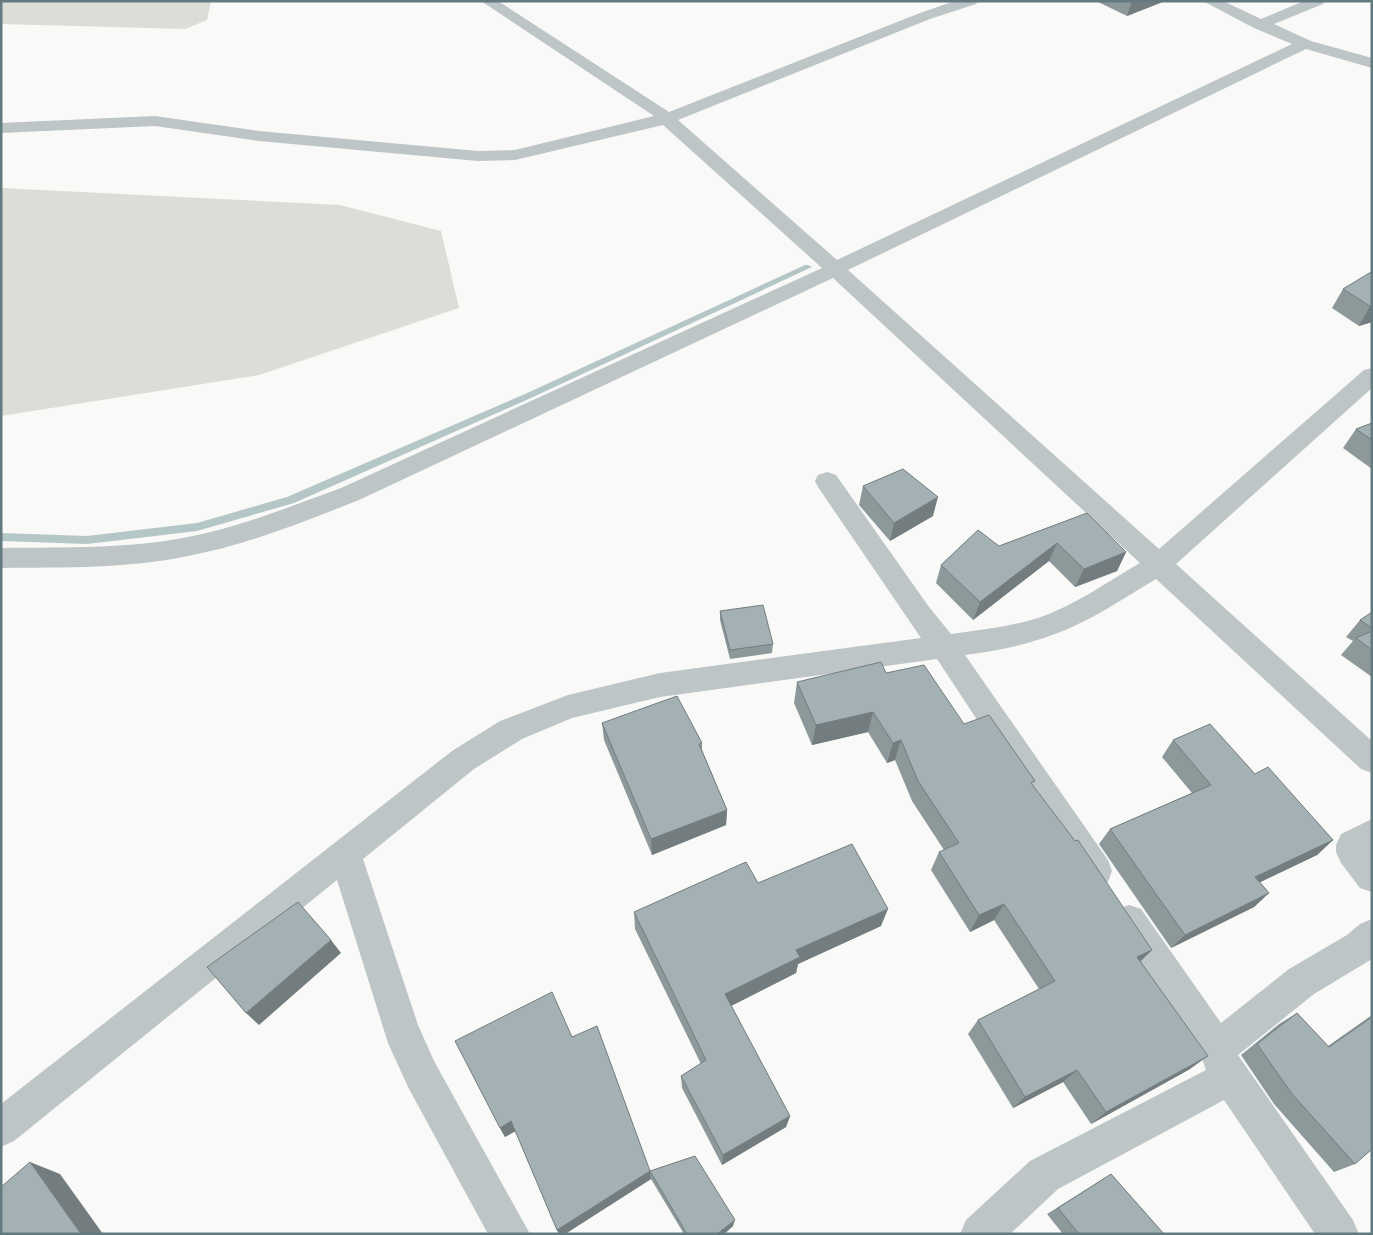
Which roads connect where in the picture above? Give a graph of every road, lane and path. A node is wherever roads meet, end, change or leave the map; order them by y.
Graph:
1 (488, 1) edge
2 (971, 1) edge
3 (1210, 1) edge
4 (1318, 1) edge
5 (1259, 25) junction
6 (1305, 44) junction
7 (1372, 63) edge
8 (665, 119) junction
9 (1, 128) edge
10 (835, 269) junction
11 (1372, 375) edge
12 (827, 482) dead end
13 (1, 558) edge
14 (1158, 565) junction
15 (943, 645) junction
16 (1368, 750) edge
17 (1372, 834) edge
18 (345, 852) junction
19 (1372, 877) edge
20 (1372, 936) edge
21 (1225, 1062) junction
22 (1, 1128) edge
23 (510, 1234) edge
24 (980, 1234) edge
25 (1338, 1234) edge

1 - 8 street
2 - 8 street
3 - 5 street
4 - 5 street
5 - 6 street
6 - 7 street
6 - 10 street
8 - 9 street
8 - 10 street
10 - 13 street
10 - 14 street
11 - 14 street
12 - 15 street
14 - 15 street
14 - 16 street
15 - 18 street
15 - 21 street
17 - 19 street
18 - 22 street
18 - 23 street
20 - 21 street
21 - 24 street
21 - 25 street

